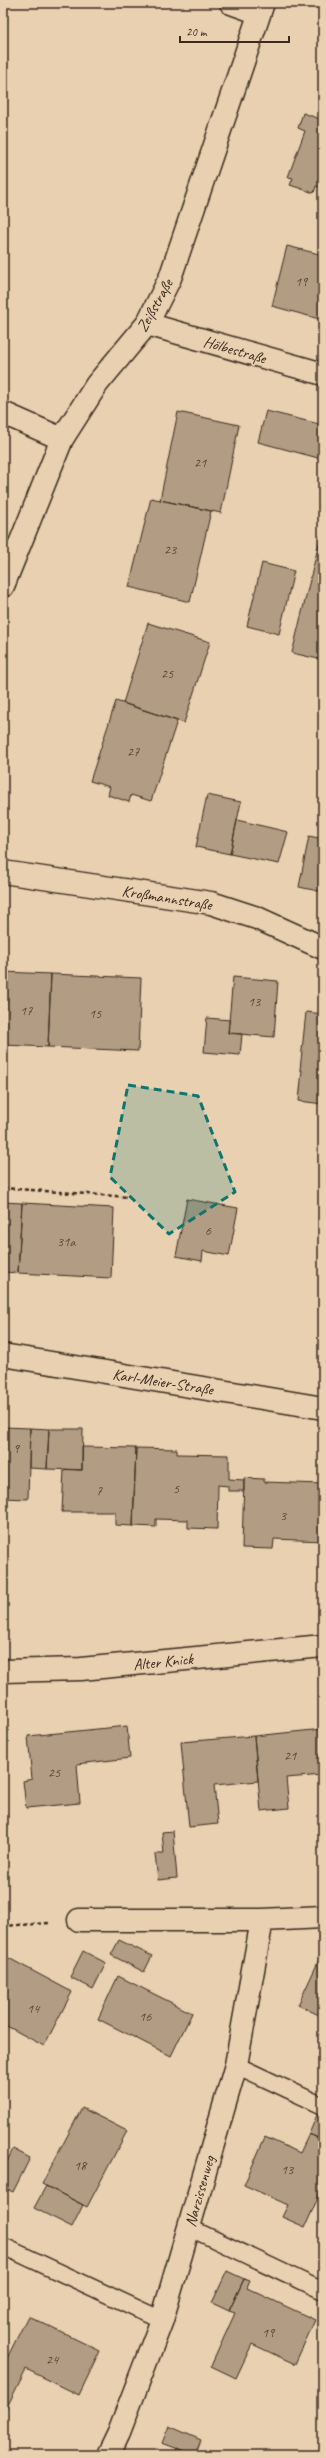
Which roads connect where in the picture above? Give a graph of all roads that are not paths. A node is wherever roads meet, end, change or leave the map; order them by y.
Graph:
1 (231, 3) edge
2 (261, 8) edge
3 (147, 324) junction
4 (323, 374) edge
5 (3, 413) edge
6 (62, 440) junction
7 (3, 586) edge
8 (3, 872) edge
9 (323, 948) edge
10 (3, 1355) edge
11 (323, 1408) edge
12 (323, 1646) edge
13 (3, 1671) edge
14 (323, 1917) edge
15 (80, 1920) road end
16 (262, 1920) junction
17 (236, 2065) junction
18 (323, 2106) edge
19 (188, 2227) junction
20 (3, 2246) edge
21 (323, 2290) edge
22 (162, 2320) junction
23 (108, 2455) edge

1 - 2 street
2 - 3 street, Zeißstraße
3 - 4 street, Hölbestraße
3 - 6 street, Zeißstraße
5 - 6 street
6 - 7 street, Zeißstraße
8 - 9 street, Kroßmannstraße
10 - 11 street, Karl-Meier-Straße
12 - 13 street, Alter Knick
14 - 16 street
15 - 16 street
16 - 17 street, Narzissenweg
17 - 18 lane
17 - 19 street, Narzissenweg
19 - 21 lane
19 - 22 street, Narzissenweg
20 - 22 lane
22 - 23 street, Narzissenweg

